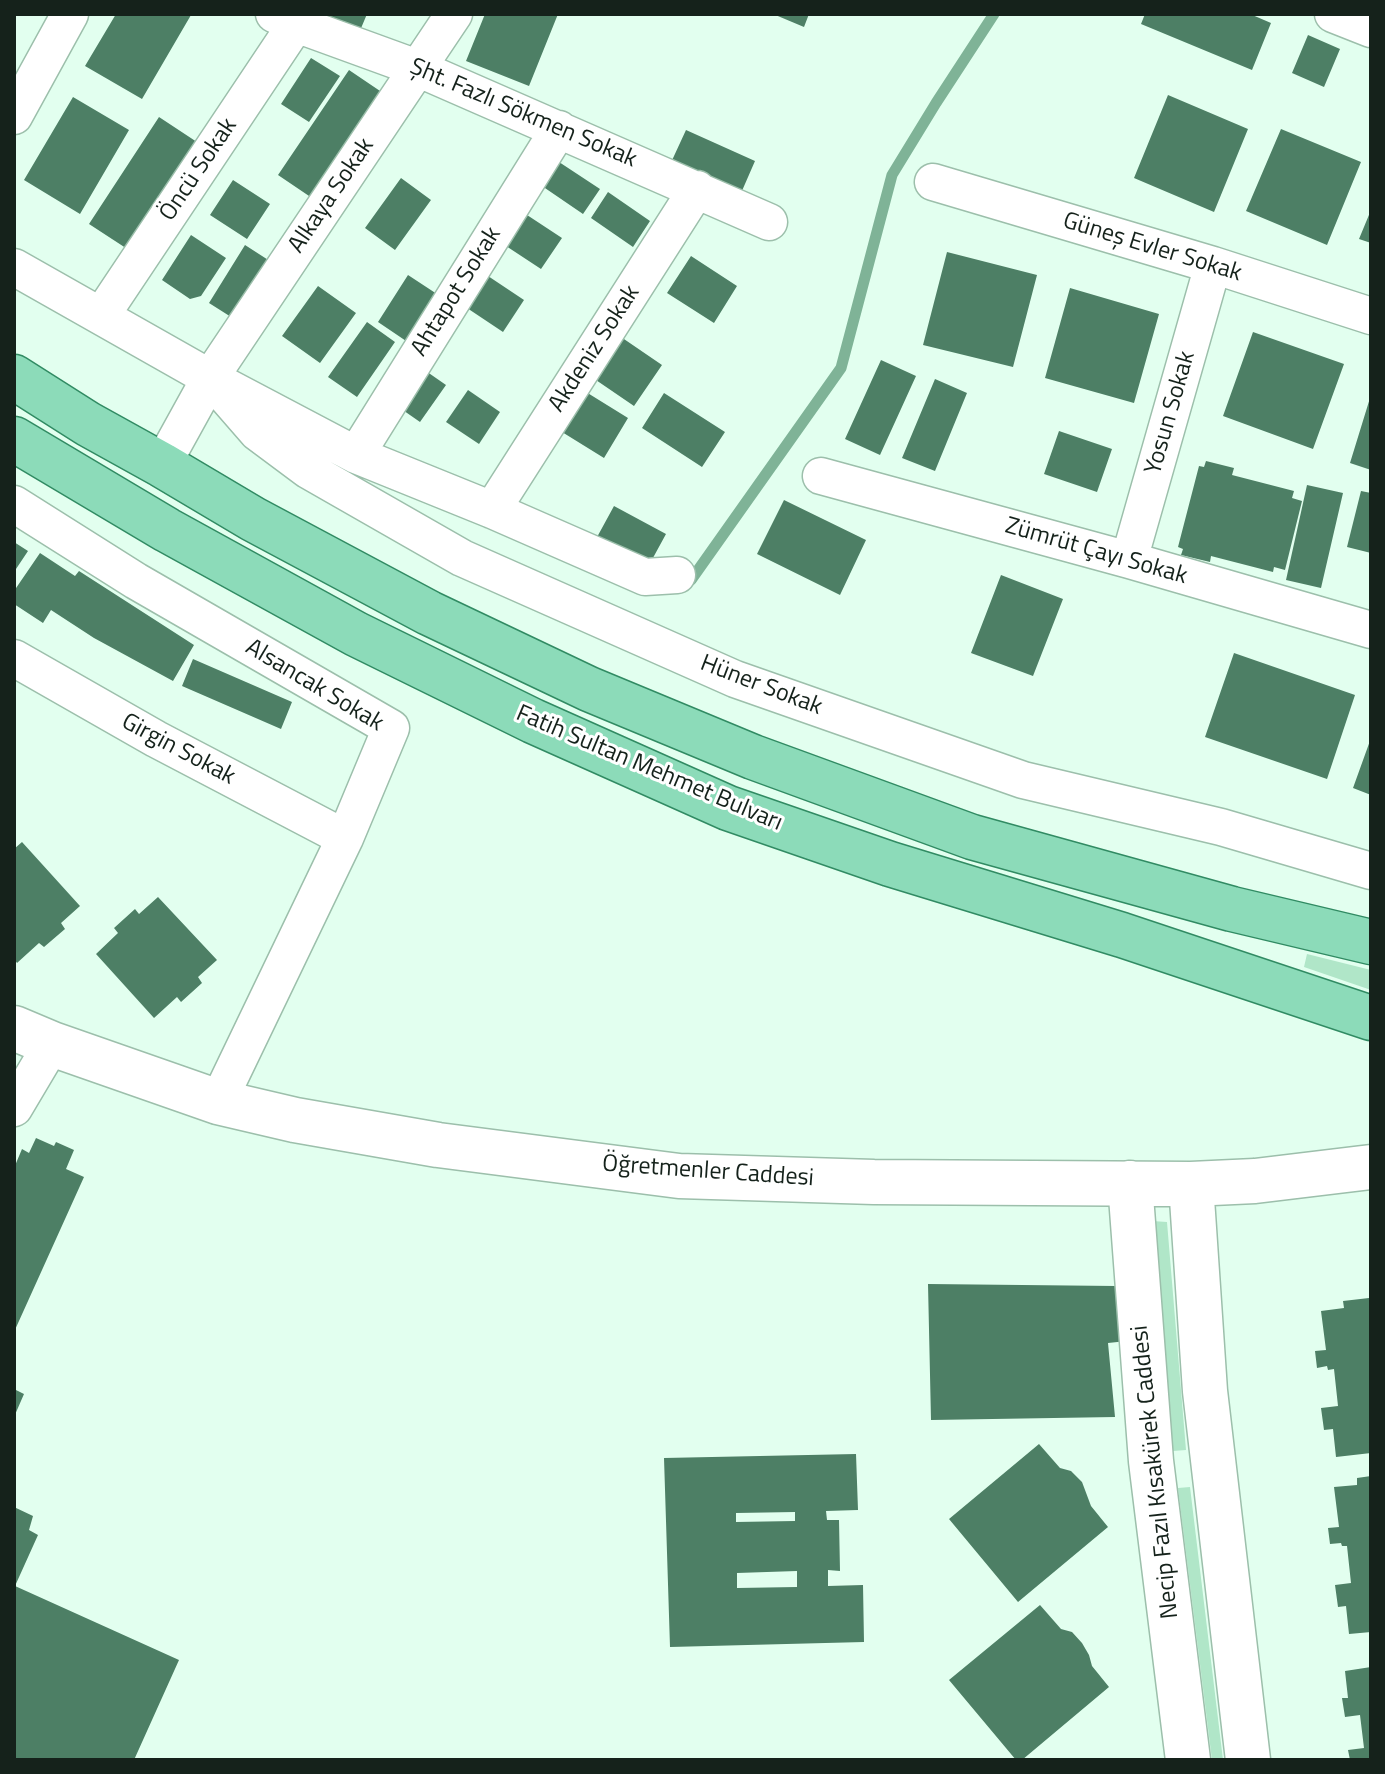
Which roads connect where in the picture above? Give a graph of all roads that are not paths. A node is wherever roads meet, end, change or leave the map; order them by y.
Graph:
1 (70, 14) edge
2 (454, 14) edge
3 (1333, 14) edge
4 (285, 19) edge
5 (1371, 29) edge
6 (417, 68) junction
7 (14, 116) edge
8 (559, 129) junction
9 (933, 182) dead end
10 (697, 189) junction
11 (769, 222) dead end
12 (1213, 265) junction
13 (14, 267) edge
14 (101, 316) junction
15 (1371, 316) edge
16 (14, 377) edge
17 (210, 378) junction
18 (14, 439) edge
19 (356, 455) junction
20 (162, 465) junction
21 (821, 476) dead end
22 (14, 504) edge
23 (492, 510) junction
24 (1129, 560) junction
25 (677, 575) dead end
26 (1371, 630) edge
27 (14, 658) edge
28 (345, 838) junction
29 (1371, 871) edge
30 (1371, 942) edge
31 (1371, 1018) edge
32 (33, 1036) edge
33 (218, 1102) junction
34 (14, 1108) edge
35 (1371, 1167) edge
36 (1130, 1183) junction
37 (1191, 1184) junction
38 (1188, 1760) edge
39 (1248, 1760) edge

1 - 7 street
2 - 6 street, Alkaya Sokak
3 - 5 street
4 - 6 street, Şht. Fazlı Sökmen Sokak
4 - 14 street, Öncü Sokak
6 - 8 street, Şht. Fazlı Sökmen Sokak
6 - 17 street, Alkaya Sokak
8 - 10 street, Şht. Fazlı Sökmen Sokak
8 - 19 street, Ahtapot Sokak
9 - 12 street, Güneş Evler Sokak
10 - 11 street, Şht. Fazlı Sökmen Sokak
10 - 23 street, Akdeniz Sokak
12 - 15 street, Güneş Evler Sokak
12 - 24 street, Yosun Sokak
13 - 14 street
14 - 17 street
16 - 20 main road
17 - 19 street
17 - 20 street, Alkaya Sokak
17 - 29 street, Hüner Sokak
18 - 31 main road, Fatih Sultan Mehmet Bulvarı
19 - 23 street
20 - 30 main road
21 - 24 street, Zümrüt Çayı Sokak
22 - 28 street, Alsancak Sokak
23 - 25 street
24 - 26 street, Zümrüt Çayı Sokak
27 - 28 street, Girgin Sokak
28 - 33 street, Alsancak Sokak
32 - 33 main road, Öğretmenler Caddesi
32 - 34 street
33 - 36 main road, Öğretmenler Caddesi
35 - 37 main road, Öğretmenler Caddesi
36 - 37 main road, Öğretmenler Caddesi
36 - 38 main road, Necip Fazıl Kısakürek Caddesi
37 - 39 main road

